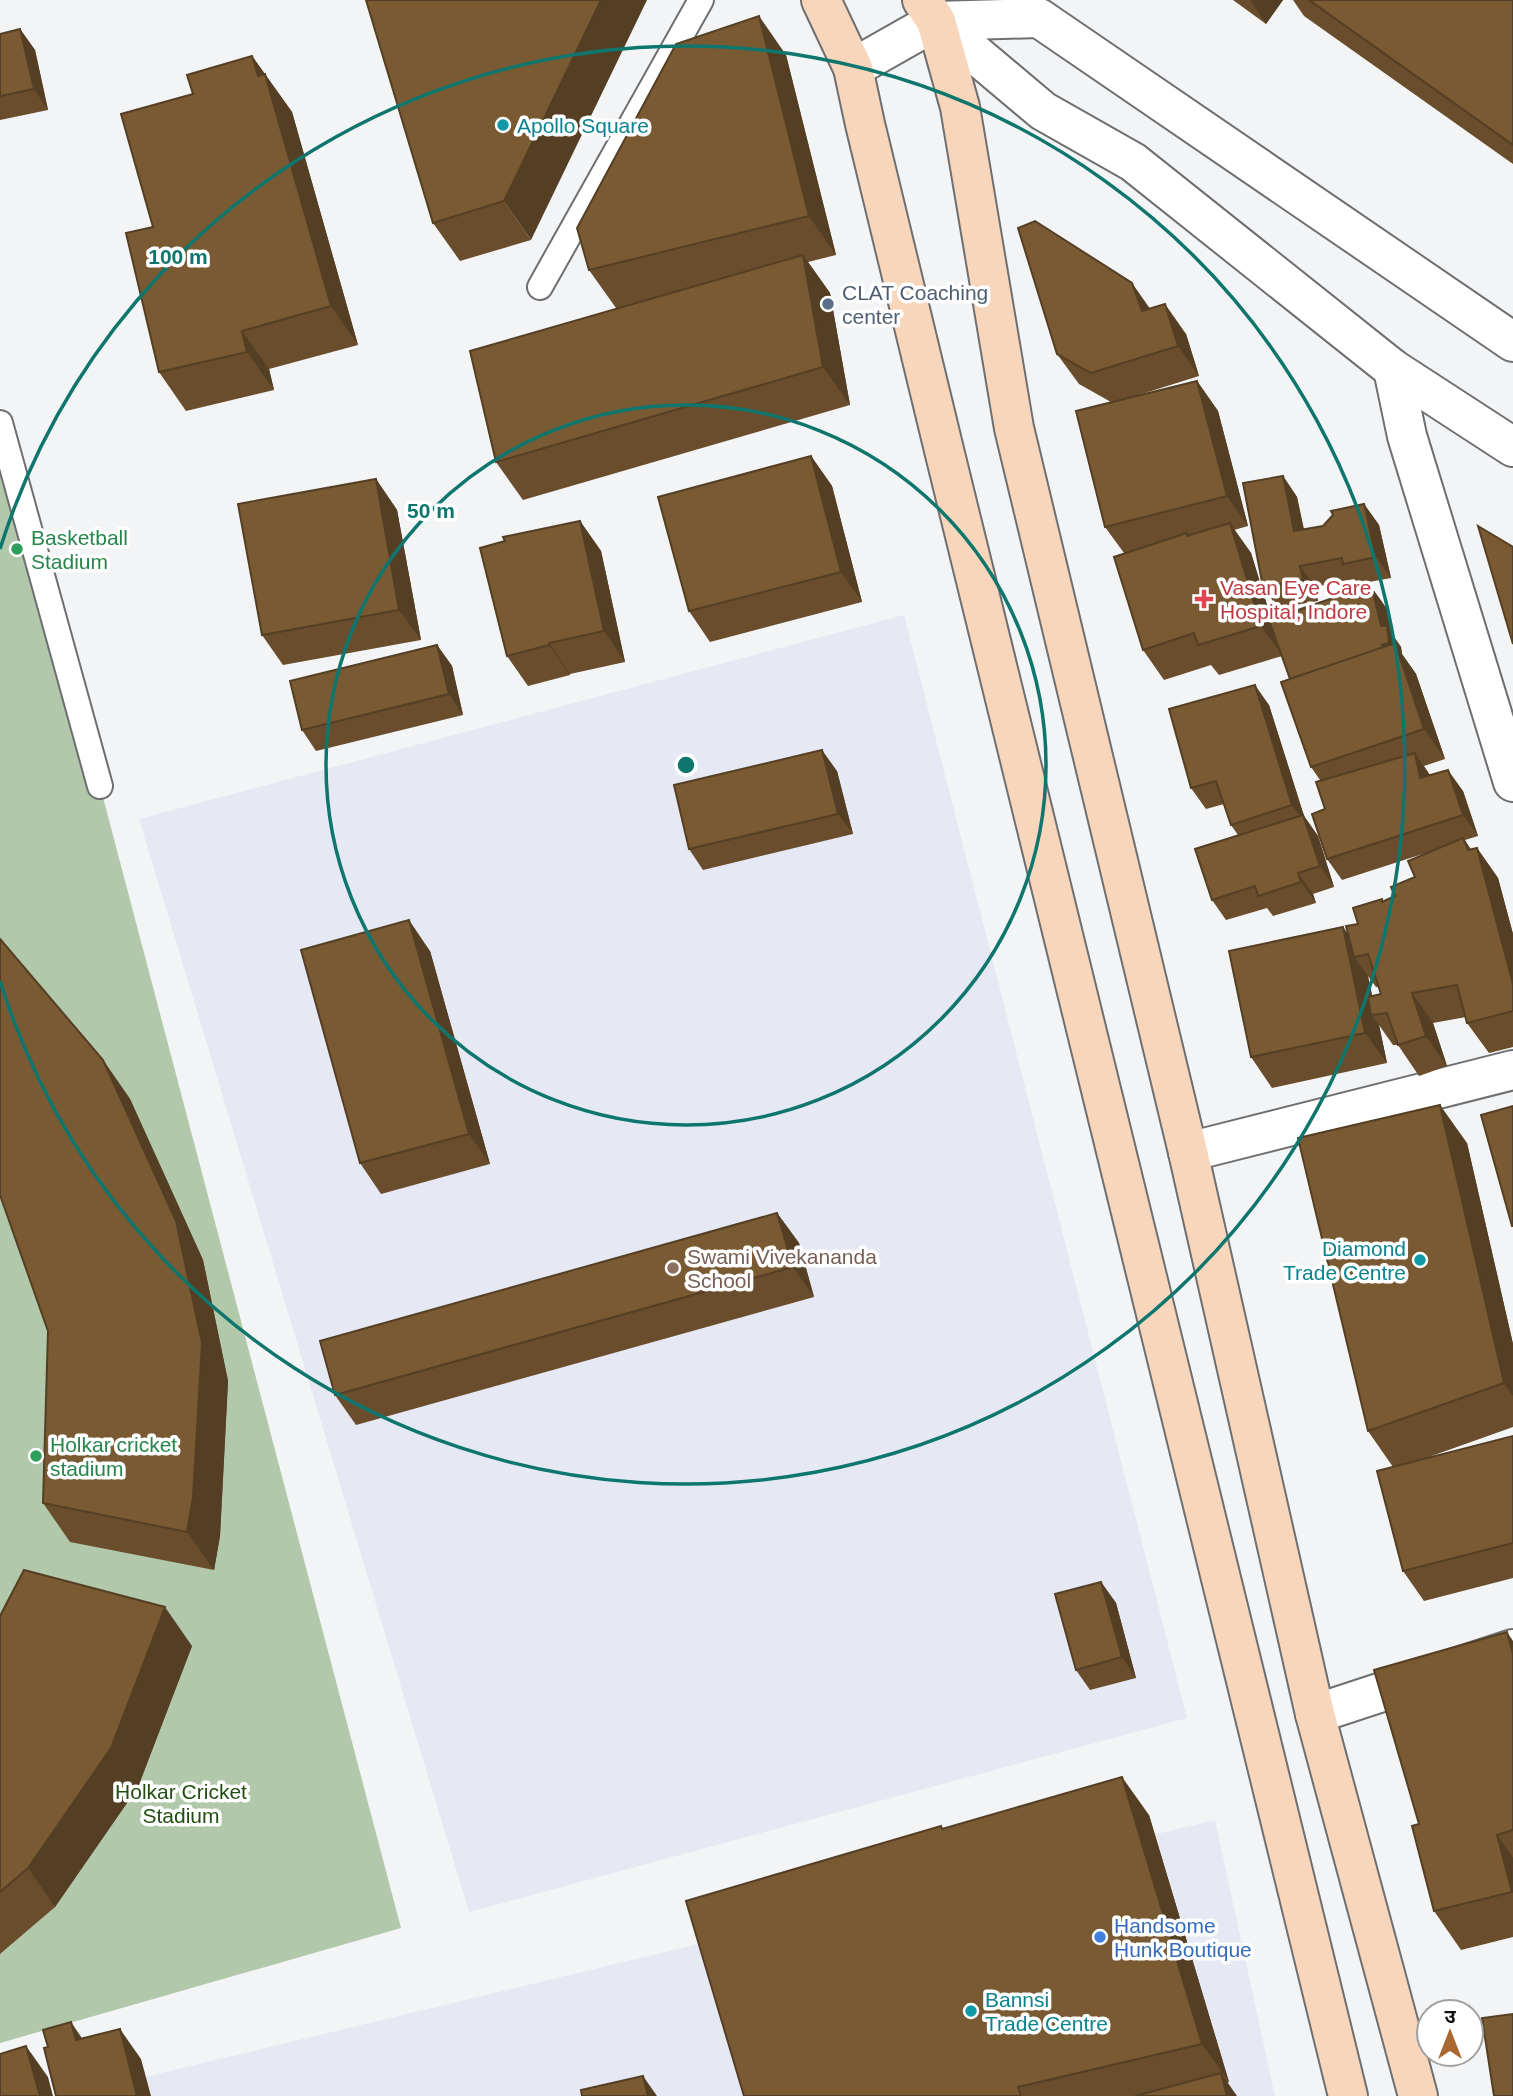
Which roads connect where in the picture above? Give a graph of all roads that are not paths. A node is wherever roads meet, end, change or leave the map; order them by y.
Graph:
1 (701, 0) edge
2 (821, 0) edge
3 (929, 10) edge
4 (853, 68) junction
5 (540, 288) dead end
6 (1513, 342) edge
7 (1393, 369) junction
8 (0, 423) edge
9 (1513, 447) edge
10 (1513, 782) edge
11 (100, 786) dead end
12 (1513, 1070) edge
13 (1188, 1152) junction
14 (1513, 1649) edge
15 (1315, 1713) junction
16 (1348, 2096) edge
17 (1418, 2096) edge

1 - 5 lane
2 - 4 main road
3 - 4 street
3 - 6 street
3 - 7 street
3 - 13 main road
4 - 16 main road
7 - 9 street
7 - 10 street
8 - 11 lane
12 - 13 street
13 - 15 main road
14 - 15 street
15 - 17 main road

